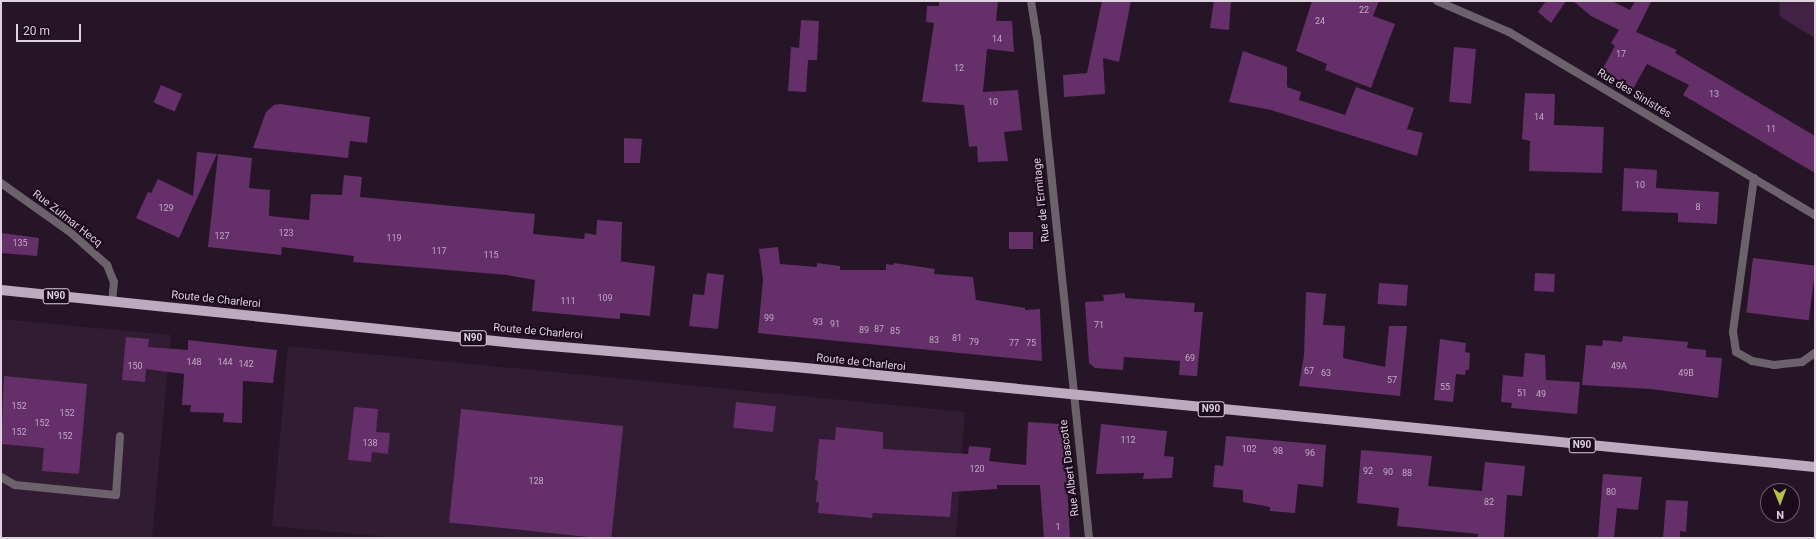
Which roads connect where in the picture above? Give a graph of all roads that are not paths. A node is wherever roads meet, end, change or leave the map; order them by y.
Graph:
1 (1031, 1) edge
2 (1437, 1) edge
3 (1754, 178) junction
4 (1, 183) edge
5 (1815, 215) edge
6 (1, 290) edge
7 (112, 301) junction
8 (1815, 353) edge
9 (1073, 396) junction
10 (120, 436) dead end
11 (1815, 467) edge
12 (1, 477) edge
13 (1089, 538) edge

1 - 9 street, Rue de l'Ermitage
2 - 3 street, Rue des Sinistrés
3 - 5 street, Rue des Sinistrés
3 - 8 street
4 - 7 street, Rue Zulmar Hecq
6 - 7 main road, Route de Charleroi / N90
7 - 9 main road, Route de Charleroi / N90
9 - 11 main road, N90
9 - 13 street, Rue Albert Dascotte
10 - 12 street

